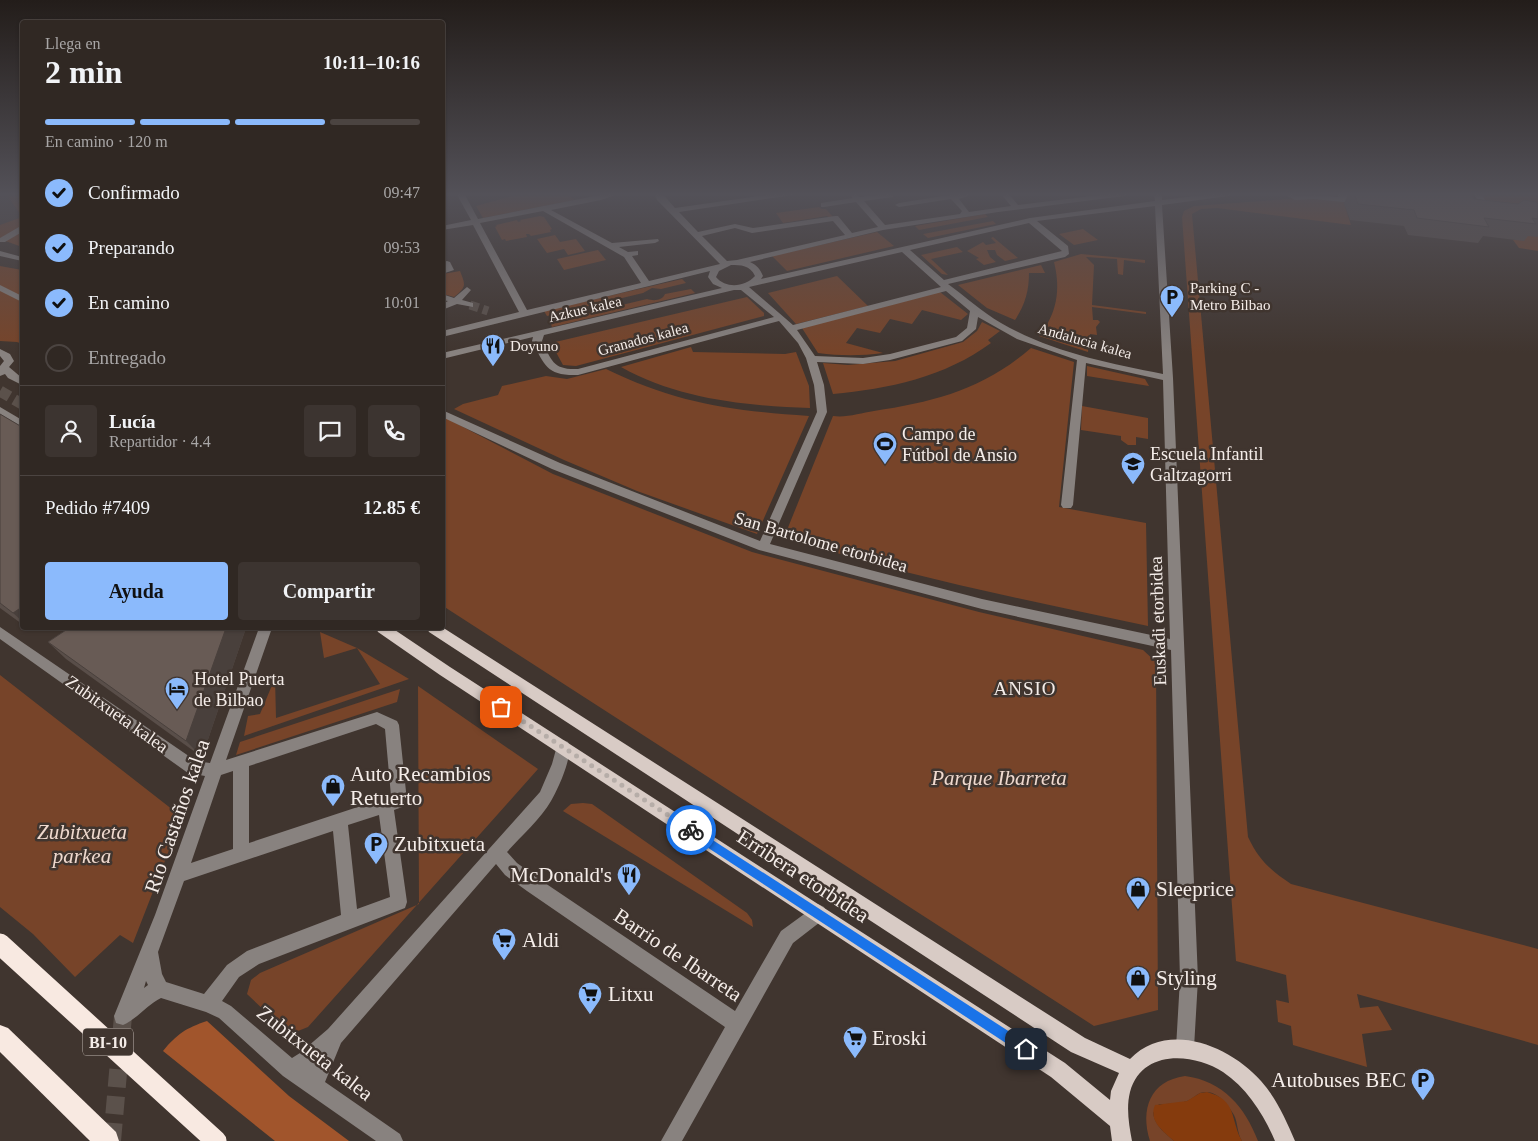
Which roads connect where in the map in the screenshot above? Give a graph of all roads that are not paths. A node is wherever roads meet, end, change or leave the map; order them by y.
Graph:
1 (489, 246) edge
2 (608, 246) edge
3 (706, 246) edge
4 (784, 246) edge
5 (804, 246) edge
6 (916, 246) edge
7 (1063, 246) edge
8 (1162, 246) edge
9 (904, 249) junction
10 (788, 250) junction
11 (20, 252) edge
12 (2, 254) edge
13 (20, 258) edge
14 (736, 263) junction
15 (445, 264) edge
16 (722, 265) junction
17 (445, 271) edge
18 (646, 283) junction
19 (743, 286) junction
20 (946, 286) junction
21 (0, 288) edge
22 (467, 290) dead end
23 (20, 298) edge
24 (445, 298) edge
25 (456, 301) junction
26 (470, 305) tunnel mouth
27 (445, 306) edge
28 (488, 311) tunnel mouth
29 (975, 311) junction
30 (524, 313) junction
31 (507, 317) junction
32 (780, 318) junction
33 (790, 329) junction
34 (445, 333) edge
35 (539, 334) junction
36 (0, 352) edge
37 (445, 355) edge
38 (810, 359) junction
39 (1082, 359) junction
40 (3, 371) edge
41 (1168, 378) junction
42 (20, 381) edge
43 (0, 410) edge
44 (445, 414) edge
45 (20, 423) edge
46 (1067, 505) dead end
47 (763, 546) junction
48 (264, 630) edge
49 (385, 630) edge
50 (437, 630) edge
51 (0, 632) edge
52 (1177, 646) junction
53 (563, 747) junction
54 (242, 763) junction
55 (215, 770) junction
56 (386, 806) junction
57 (340, 822) junction
58 (497, 853) junction
59 (240, 855) junction
60 (178, 875) junction
61 (818, 913) junction
62 (350, 920) junction
63 (0, 944) edge
64 (149, 952) junction
65 (160, 989) junction
66 (208, 1004) junction
67 (737, 1024) junction
68 (0, 1036) edge
69 (335, 1036) junction
70 (1185, 1048) junction
71 (290, 1069) junction
72 (1131, 1069) junction
73 (314, 1085) junction
74 (1118, 1120) junction
75 (107, 1141) edge
76 (216, 1141) edge
77 (393, 1141) edge
78 (671, 1141) edge
79 (1122, 1141) edge
80 (1285, 1141) edge

1 - 30 street
2 - 18 street
3 - 16 street
4 - 10 street
5 - 10 street
6 - 9 street, Azkue kalea
7 - 20 street
8 - 41 street, Euskadi etorbidea
9 - 19 street, Azkue kalea
9 - 20 street, Andalucia kalea
10 - 14 street
11 - 12 street
12 - 13 street
14 - 16 street, Azkue kalea
14 - 19 street
15 - 17 street
16 - 18 street, Azkue kalea
16 - 19 street
18 - 30 street, Azkue kalea
19 - 32 street
19 - 35 street, Azkue kalea
20 - 29 street, Andalucia kalea
20 - 33 street
21 - 23 street
22 - 25 street
24 - 25 street
25 - 26 street
25 - 27 street
28 - 31 street
29 - 38 street
29 - 39 street, Andalucia kalea
30 - 31 street, Azkue kalea
31 - 34 street, Azkue kalea
32 - 33 street
32 - 35 street, Granados kalea
33 - 38 street
35 - 37 street, Azkue kalea
36 - 40 street
38 - 47 street
39 - 41 street, Andalucia kalea
39 - 46 street
40 - 42 street
41 - 52 street, Euskadi etorbidea
43 - 45 street
44 - 47 street, San Bartolome etorbidea
47 - 52 street, San Bartolome etorbidea
48 - 55 street, Rio Castaños kalea
49 - 53 main road, Erribera etorbidea
50 - 72 main road, Erribera etorbidea
51 - 55 street, Zubitxueta kalea
52 - 70 street, Euskadi etorbidea
53 - 58 street
53 - 61 main road, Erribera etorbidea
54 - 55 street, Zubitxueta kalea
54 - 56 street, Zubitxueta kalea
54 - 59 street
55 - 60 street, Rio Castaños kalea
56 - 57 street
56 - 62 street
57 - 59 street
57 - 62 street
58 - 67 street, Barrio de Ibarreta
58 - 69 street
59 - 60 street
60 - 64 street, Rio Castaños kalea
61 - 67 street, Barrio de Ibarreta
61 - 74 main road, Erribera etorbidea
62 - 66 street
63 - 76 highway, BI-10, bridge
64 - 65 street
64 - 65 street, Rio Castaños kalea
65 - 66 street, Zubitxueta kalea
66 - 71 street, Zubitxueta kalea
67 - 78 street, Barrio de Ibarreta
68 - 75 highway
69 - 71 street
69 - 73 street
70 - 72 main road
70 - 80 main road
71 - 73 street, Zubitxueta kalea
72 - 74 main road
73 - 77 street, Zubitxueta kalea
74 - 79 main road

